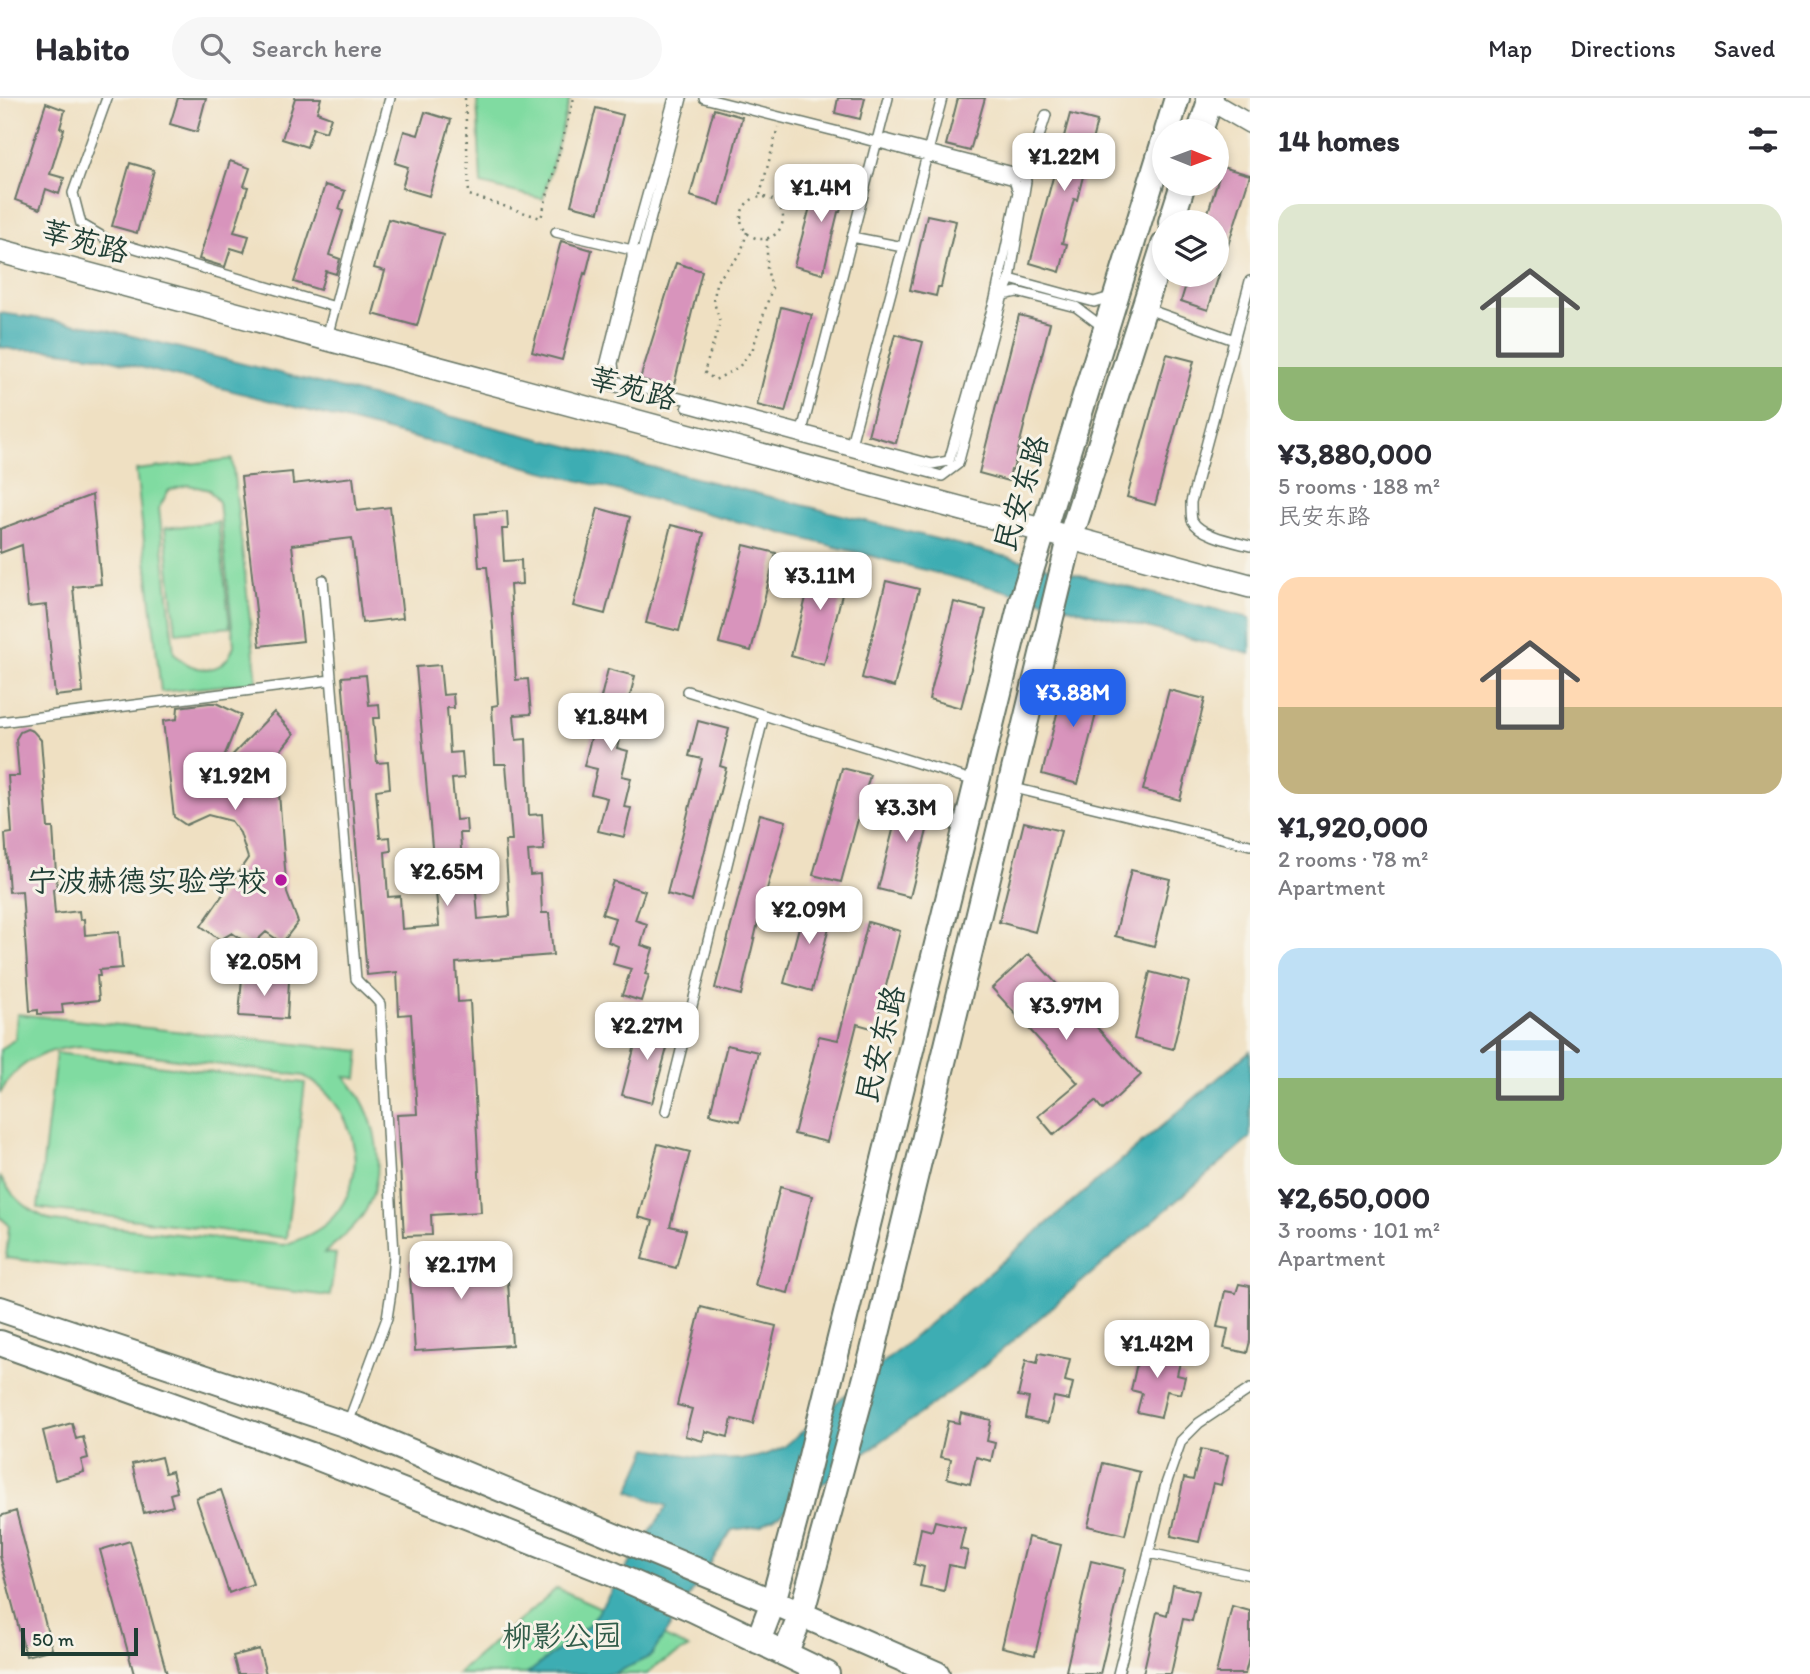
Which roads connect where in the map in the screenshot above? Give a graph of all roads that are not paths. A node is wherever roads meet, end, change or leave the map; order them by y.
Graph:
1 (107, 98) edge
2 (390, 98) edge
3 (674, 98) edge
4 (681, 98) edge
5 (704, 98) edge
6 (729, 98) edge
7 (888, 98) edge
8 (942, 98) edge
9 (1177, 98) edge
10 (1209, 99) edge
11 (1046, 115) dead end
12 (1171, 119) edge
13 (1203, 119) edge
14 (1250, 124) edge
15 (878, 140) junction
16 (927, 153) junction
17 (1152, 179) edge
18 (1026, 181) junction
19 (1018, 192) junction
20 (555, 232) dead end
21 (852, 237) junction
22 (902, 247) junction
23 (0, 251) edge
24 (637, 251) junction
25 (1010, 279) junction
26 (1152, 281) edge
27 (1250, 281) edge
28 (1003, 295) junction
29 (1115, 295) junction
30 (335, 307) junction
31 (1143, 308) junction
32 (1105, 328) junction
33 (326, 339) junction
34 (1234, 340) junction
35 (802, 434) junction
36 (850, 447) junction
37 (1042, 531) junction
38 (1250, 545) edge
39 (1067, 550) junction
40 (323, 580) dead end
41 (1250, 586) edge
42 (331, 680) junction
43 (687, 691) dead end
44 (764, 715) junction
45 (0, 722) edge
46 (977, 781) junction
47 (1009, 786) junction
48 (1250, 845) edge
49 (666, 1111) dead end
50 (0, 1309) edge
51 (0, 1343) edge
52 (1250, 1389) edge
53 (347, 1424) junction
54 (1149, 1553) junction
55 (1250, 1575) edge
56 (774, 1602) junction
57 (801, 1615) junction
58 (758, 1641) junction
59 (785, 1654) junction
60 (827, 1674) edge
61 (937, 1674) edge
62 (1118, 1674) edge

1 - 30 lane
2 - 30 lane
3 - 24 lane
4 - 24 lane
5 - 15 lane
6 - 15 lane
7 - 15 lane
8 - 16 lane
9 - 12 main road
10 - 13 main road
10 - 14 street
11 - 18 lane
15 - 16 lane
15 - 21 lane
16 - 18 lane
16 - 19 lane
16 - 22 lane
17 - 29 main road, 民安东路
18 - 19 lane
18 - 25 lane
19 - 36 lane
20 - 24 lane
21 - 22 lane
21 - 35 lane
22 - 36 lane
23 - 33 street, 莘苑路
24 - 35 lane
25 - 28 lane
25 - 29 lane
26 - 31 main road, 民安东路
27 - 34 lane
28 - 32 lane
28 - 36 lane
29 - 32 main road, 民安东路
30 - 33 lane
31 - 34 lane
31 - 39 main road, 民安东路
32 - 37 main road, 民安东路
33 - 37 street, 莘苑路
34 - 38 lane
35 - 36 lane
37 - 39 street, 莘苑路
37 - 46 main road, 民安东路
39 - 41 street, 莘苑路
39 - 47 main road, 民安东路
40 - 42 lane
42 - 45 lane
42 - 53 lane
43 - 44 lane
44 - 46 lane
44 - 49 lane
46 - 56 main road, 民安东路
47 - 48 lane
47 - 57 main road, 民安东路
50 - 53 main road
51 - 58 main road
52 - 54 lane
53 - 56 main road
54 - 55 lane
54 - 62 lane
56 - 57 main road
56 - 58 main road, 民安东路
57 - 59 main road, 民安东路
57 - 61 main road
58 - 59 main road
59 - 60 main road

